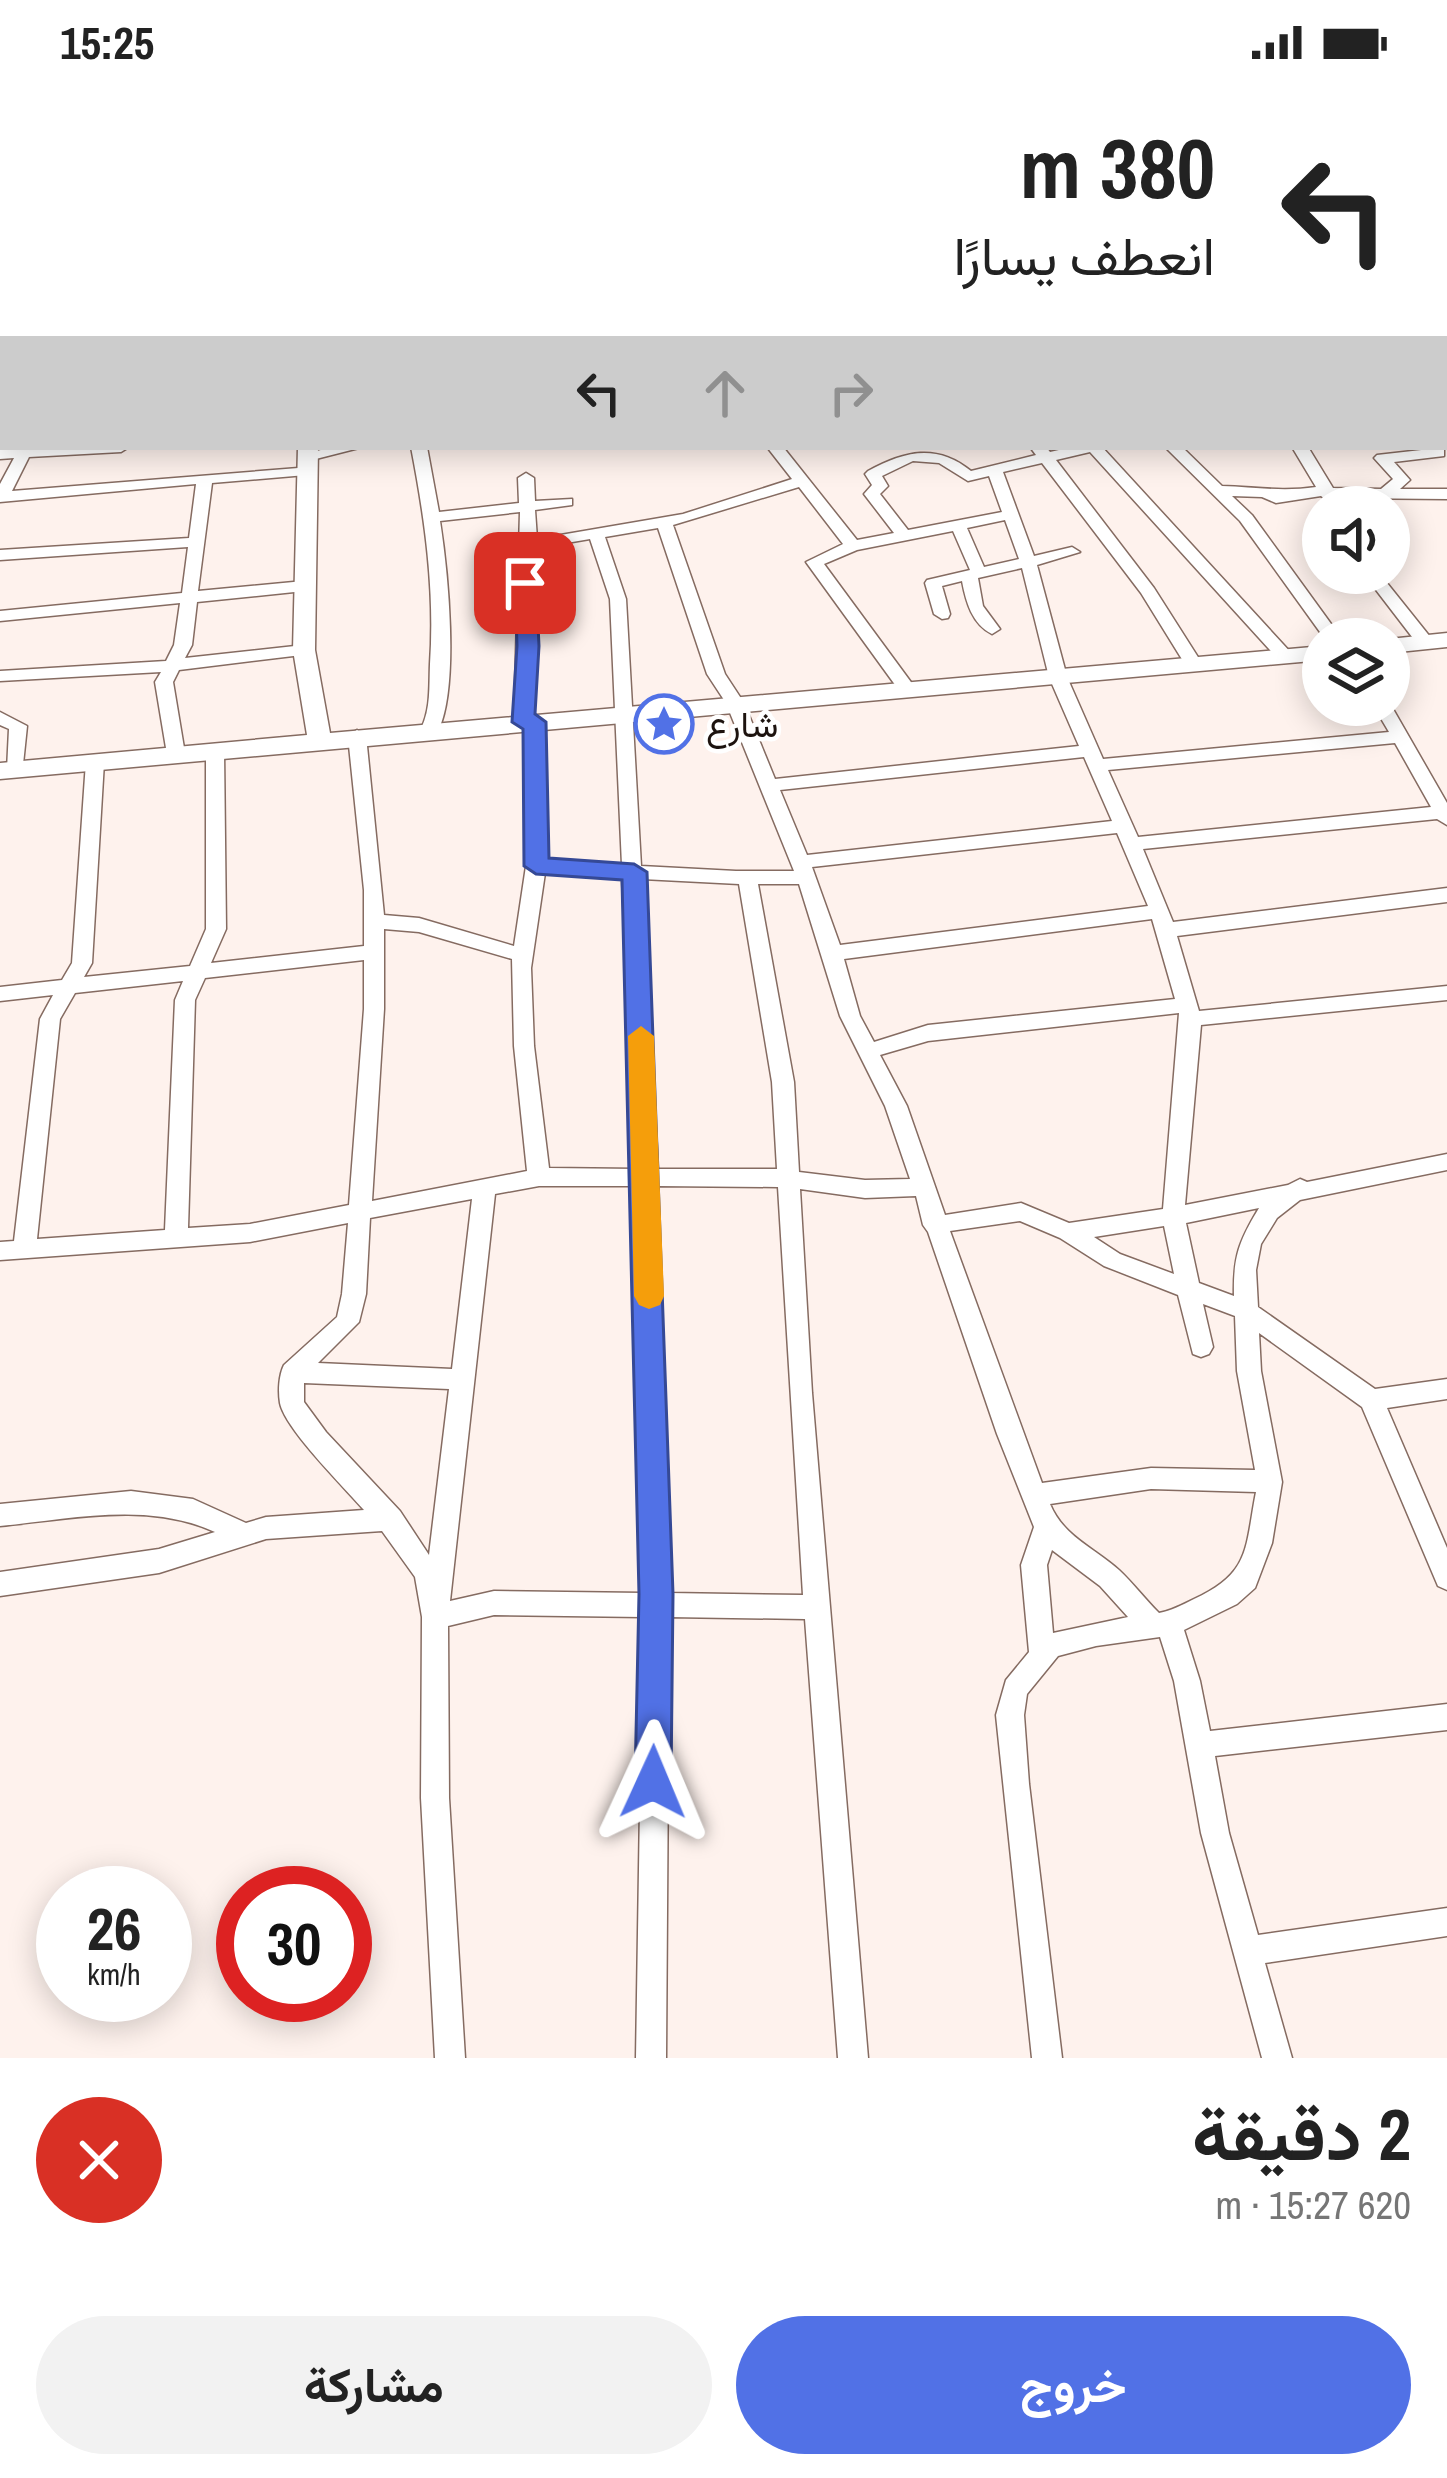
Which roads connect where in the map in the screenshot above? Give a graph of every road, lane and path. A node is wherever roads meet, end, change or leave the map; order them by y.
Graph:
1 (26, 450) edge
2 (342, 450) edge
3 (420, 450) edge
4 (777, 450) edge
5 (1072, 450) edge
6 (1096, 450) edge
7 (1176, 450) edge
8 (1302, 450) edge
9 (1031, 456) edge
10 (1441, 456) edge
11 (308, 458) edge
12 (995, 472) junction
13 (205, 478) junction
14 (526, 478) dead end
15 (800, 482) junction
16 (1323, 486) edge
17 (1394, 486) edge
18 (1219, 491) junction
19 (1410, 493) edge
20 (1447, 494) edge
21 (1, 497) edge
22 (1302, 498) edge
23 (566, 502) dead end
24 (525, 509) junction
25 (1008, 514) junction
26 (433, 518) junction
27 (664, 521) junction
28 (958, 525) junction
29 (597, 536) junction
30 (904, 536) junction
31 (195, 542) junction
32 (529, 545) junction
33 (853, 545) junction
34 (1072, 552) dead end
35 (0, 555) edge
36 (1029, 564) junction
37 (974, 574) junction
38 (304, 586) junction
39 (1391, 594) edge
40 (189, 598) junction
41 (942, 614) dead end
42 (0, 616) edge
43 (1319, 618) edge
44 (992, 629) dead end
45 (1436, 641) edge
46 (304, 650) junction
47 (1302, 655) edge
48 (1285, 656) junction
49 (178, 661) junction
50 (1194, 665) junction
51 (0, 676) edge
52 (1058, 677) junction
53 (907, 689) junction
54 (735, 703) junction
55 (622, 717) junction
56 (0, 718) edge
57 (529, 722) junction
58 (1393, 726) edge
59 (430, 729) junction
60 (357, 736) junction
61 (1399, 737) junction
62 (319, 740) junction
63 (214, 750) junction
64 (176, 754) junction
65 (1095, 757) junction
66 (95, 762) junction
67 (8, 770) edge
68 (770, 784) junction
69 (1445, 816) edge
70 (1129, 835) junction
71 (536, 866) junction
72 (803, 870) junction
73 (634, 872) junction
74 (747, 878) junction
75 (1447, 895) edge
76 (374, 921) junction
77 (1164, 921) junction
78 (374, 952) junction
79 (833, 953) junction
80 (522, 955) junction
81 (198, 971) junction
82 (69, 986) junction
83 (1447, 993) edge
84 (0, 994) edge
85 (1189, 1012) junction
86 (869, 1051) junction
87 (1447, 1162) edge
88 (539, 1177) junction
89 (647, 1177) junction
90 (791, 1180) junction
91 (922, 1187) junction
92 (1300, 1188) junction
93 (484, 1190) junction
94 (357, 1210) junction
95 (1173, 1216) junction
96 (934, 1225) junction
97 (1068, 1232) junction
98 (176, 1239) junction
99 (25, 1247) junction
100 (0, 1251) edge
101 (1186, 1288) junction
102 (1245, 1310) junction
103 (1202, 1347) dead end
104 (292, 1372) junction
105 (463, 1380) junction
106 (1447, 1389) edge
107 (1370, 1400) junction
108 (1270, 1482) junction
109 (1034, 1496) junction
110 (0, 1516) edge
111 (391, 1519) junction
112 (1047, 1527) junction
113 (246, 1535) junction
114 (1447, 1578) edge
115 (0, 1584) edge
116 (656, 1606) junction
117 (818, 1607) junction
118 (435, 1617) junction
119 (1161, 1625) junction
120 (1042, 1654) junction
121 (1447, 1717) edge
122 (1198, 1744) junction
123 (1447, 1922) edge
124 (1247, 1951) junction
125 (450, 2058) edge
126 (651, 2058) edge
127 (853, 2058) edge
128 (1047, 2058) edge
129 (1276, 2058) edge

1 - 21 street
2 - 11 street
3 - 26 street
4 - 15 street
5 - 9 street
6 - 48 street
7 - 18 street
8 - 16 street
9 - 12 street
9 - 50 street
10 - 17 street
11 - 13 street
11 - 38 street
12 - 25 street
12 - 30 street
13 - 21 street
13 - 31 street
14 - 24 street
15 - 27 street
15 - 33 street
18 - 22 street
18 - 43 street
19 - 20 street
23 - 24 street
24 - 26 street
24 - 32 street
25 - 28 street
25 - 36 street
26 - 59 street
27 - 29 street
27 - 54 street
28 - 30 street
28 - 37 street
29 - 32 street
29 - 55 street
30 - 33 street
31 - 35 street
31 - 40 street
32 - 57 street
33 - 53 street
34 - 36 street
36 - 37 street
36 - 52 street
37 - 41 street
37 - 44 street
38 - 40 street
38 - 46 street
39 - 45 street
40 - 42 street
40 - 49 street
46 - 49 street
46 - 62 street
47 - 48 street
48 - 50 street
49 - 51 street
49 - 64 street
50 - 52 street
52 - 53 street
52 - 65 street
53 - 54 street
54 - 55 street
54 - 68 street
55 - 57 street
55 - 73 street
56 - 67 street
57 - 59 street
57 - 71 street
58 - 61 street
59 - 60 street
60 - 62 street
60 - 76 street
61 - 65 street
61 - 69 street
62 - 63 street
63 - 64 street
63 - 81 street
64 - 66 street
65 - 68 street
65 - 70 street
66 - 67 street
66 - 82 street
68 - 72 street
69 - 70 street
70 - 72 street
70 - 77 street
71 - 73 street
71 - 80 street
72 - 74 street
72 - 79 street
73 - 74 street
73 - 89 street
74 - 90 street
75 - 77 street
76 - 78 street
76 - 80 street
77 - 79 street
77 - 85 street
78 - 81 street
78 - 94 street
79 - 86 street
80 - 88 street
81 - 82 street
81 - 98 street
82 - 84 street
82 - 99 street
83 - 85 street
85 - 86 street
85 - 95 street
86 - 91 street
87 - 92 street
88 - 89 street
88 - 93 street
89 - 90 street
89 - 116 street
90 - 91 street
90 - 117 street
91 - 96 street
92 - 95 street
92 - 102 street
93 - 94 street
93 - 105 street
94 - 98 street
94 - 104 street
95 - 97 street
95 - 101 street
96 - 97 street
96 - 109 street
97 - 101 street
98 - 99 street
99 - 100 street
101 - 102 street
101 - 103 street
102 - 107 street
102 - 108 street
104 - 105 street
104 - 111 street
105 - 118 street
106 - 107 street
107 - 114 street
108 - 109 street
108 - 119 street
109 - 112 street
110 - 113 street
111 - 113 street
111 - 118 street
112 - 119 street
112 - 120 street
113 - 115 street
116 - 117 street
116 - 118 street
116 - 126 street
117 - 127 street
118 - 125 street
119 - 120 street
119 - 122 street
120 - 128 street
121 - 122 street
122 - 124 street
123 - 124 street
124 - 129 street

